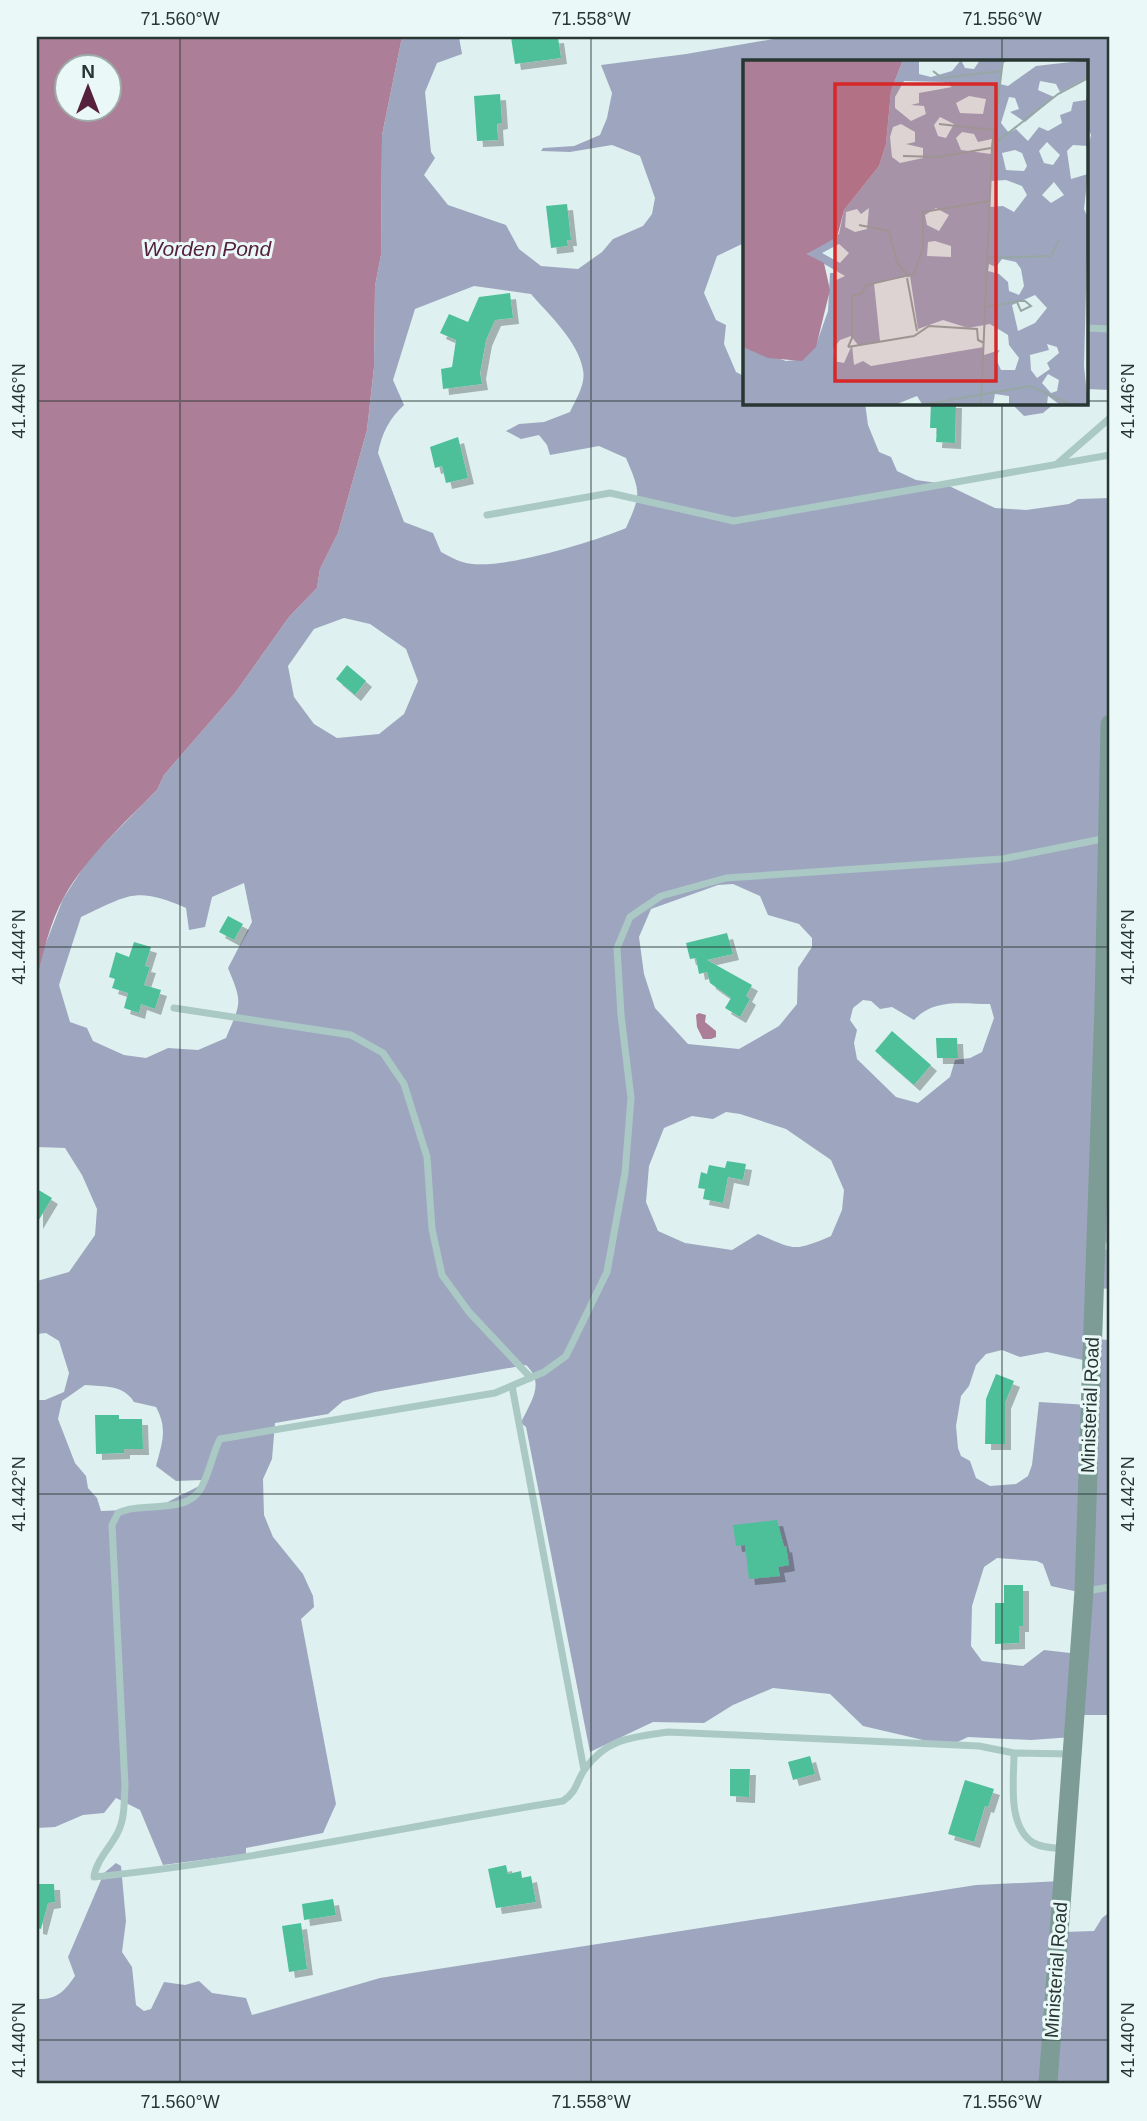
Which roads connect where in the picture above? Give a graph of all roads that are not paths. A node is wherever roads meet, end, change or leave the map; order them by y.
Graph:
1 (1088, 328) edge
2 (1110, 329) edge
3 (1110, 418) edge
4 (1110, 455) edge
5 (1057, 465) junction
6 (488, 514) dead end
7 (1110, 724) edge
8 (1108, 838) junction
9 (174, 1008) dead end
10 (1103, 1246) edge
11 (531, 1378) junction
12 (512, 1386) junction
13 (1110, 1587) edge
14 (1084, 1591) junction
15 (1014, 1753) junction
16 (1072, 1754) junction
17 (584, 1770) junction
18 (1065, 1849) junction
19 (1048, 2084) edge

1 - 2 lane
3 - 5 lane
4 - 5 lane
5 - 6 lane
7 - 8 main road, Ministerial Road
8 - 10 main road, Ministerial Road
8 - 11 lane
9 - 11 lane
10 - 14 main road, Ministerial Road
11 - 12 lane
12 - 17 lane
12 - 17 lane
13 - 14 lane
14 - 16 main road, Ministerial Road
15 - 16 lane
15 - 17 lane
15 - 18 lane
16 - 18 main road, Ministerial Road
18 - 19 main road, Ministerial Road

